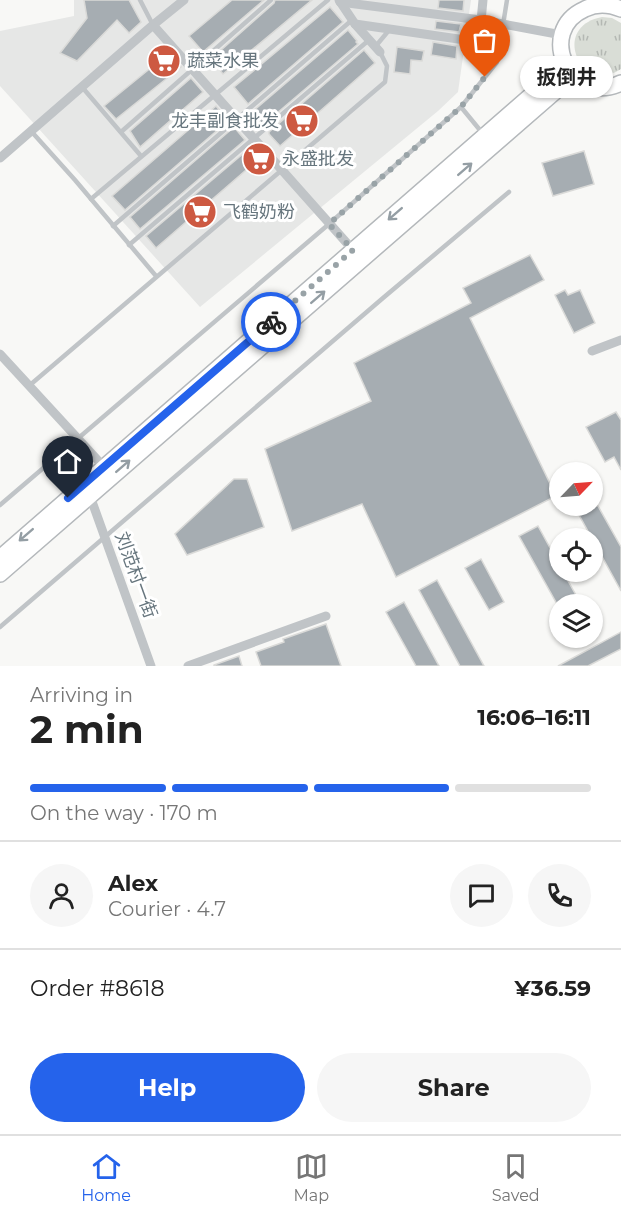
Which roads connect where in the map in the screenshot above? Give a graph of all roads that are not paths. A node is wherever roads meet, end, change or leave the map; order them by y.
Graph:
1 (140, 0) edge
2 (184, 0) edge
3 (272, 0) edge
4 (328, 0) edge
5 (483, 0) edge
6 (507, 0) edge
7 (339, 1) edge
8 (588, 3) edge
9 (621, 9) edge
10 (482, 20) junction
11 (354, 22) junction
12 (504, 24) junction
13 (153, 25) junction
14 (390, 29) junction
15 (562, 35) junction
16 (375, 46) junction
17 (192, 69) junction
18 (569, 71) junction
19 (621, 83) edge
20 (82, 87) junction
21 (215, 95) junction
22 (461, 107) junction
23 (237, 120) junction
24 (31, 131) junction
25 (121, 132) junction
26 (485, 136) junction
27 (254, 139) junction
28 (141, 156) junction
29 (0, 158) edge
30 (282, 171) junction
31 (509, 192) dead end
32 (91, 199) junction
33 (329, 224) junction
34 (113, 226) junction
35 (129, 245) junction
36 (353, 250) junction
37 (156, 276) junction
38 (621, 340) edge
39 (592, 351) dead end
40 (0, 354) edge
41 (30, 386) junction
42 (78, 439) junction
43 (104, 467) junction
44 (90, 496) junction
45 (0, 506) edge
46 (104, 536) junction
47 (0, 558) edge
48 (0, 574) edge
49 (326, 616) dead end
50 (0, 627) edge
51 (152, 666) edge
52 (188, 666) edge

1 - 13 lane
2 - 13 street
3 - 17 lane
4 - 21 lane
5 - 10 street
6 - 12 lane
7 - 10 street
7 - 11 street
8 - 9 main road
8 - 15 main road
10 - 12 street
10 - 14 street
11 - 14 street
11 - 16 street
11 - 23 lane
12 - 15 street
12 - 22 lane
13 - 17 street
13 - 20 street
14 - 16 lane
15 - 18 main road
16 - 27 lane
16 - 30 lane
17 - 21 street
17 - 25 lane
18 - 19 main road
18 - 26 main road
44 -> 18 main road
20 - 24 street
20 - 25 lane
21 - 23 street
21 - 28 lane
22 - 26 lane
22 - 33 lane
23 - 27 street
23 - 34 lane
24 - 29 street
24 - 32 lane
25 - 28 lane
26 -> 36 main road
27 - 30 street
27 - 35 lane
28 - 32 lane
30 - 33 street
30 - 37 lane
31 - 46 lane
32 - 34 lane
33 - 36 street
33 - 42 lane
34 - 35 lane
35 - 37 lane
36 - 43 main road
37 - 41 lane
38 - 39 street
40 - 41 street
41 - 42 street
42 - 43 street
42 - 45 lane
43 -> 47 main road
44 - 46 street, 刘范村一街
44 - 48 main road
46 - 50 lane
46 - 51 street, 刘范村一街
49 - 52 street

